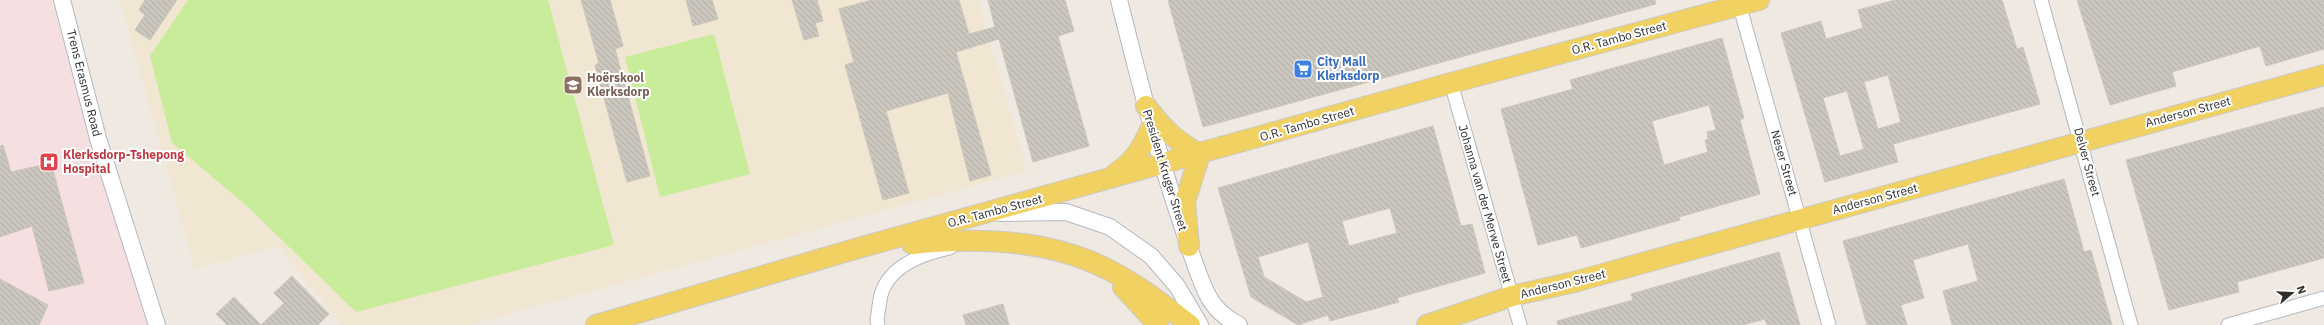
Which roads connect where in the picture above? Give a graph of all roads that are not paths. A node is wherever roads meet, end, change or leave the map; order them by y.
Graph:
1 (62, 0) edge
2 (1119, 0) edge
3 (1759, 0) edge
4 (2041, 0) edge
5 (1738, 3) edge
6 (2324, 74) edge
7 (1451, 83) junction
8 (1146, 106) junction
9 (1151, 128) junction
10 (2081, 142) junction
11 (1200, 154) junction
12 (1161, 165) junction
13 (1105, 180) junction
14 (988, 214) junction
15 (1800, 219) junction
16 (981, 241) junction
17 (1189, 246) junction
18 (855, 249) junction
19 (1107, 269) junction
20 (1512, 296) junction
21 (2324, 298) edge
22 (157, 325) edge
23 (596, 325) edge
24 (878, 325) edge
25 (1158, 325) edge
26 (1190, 325) edge
27 (1200, 325) edge
28 (1239, 325) edge
29 (1427, 325) edge
30 (1520, 325) edge
31 (1830, 325) edge
32 (2131, 325) edge
33 (2228, 325) edge

1 - 22 street, Trens Erasmus Road
2 - 8 street, President Kruger Street
3 - 5 main road, O.R. Tambo Street
4 - 10 street, Delver Street
5 - 7 main road, O.R. Tambo Street
5 - 15 street, Neser Street
6 - 10 main road, Anderson Street
7 - 11 main road, O.R. Tambo Street
7 - 20 street, Johanna van der Merwe Street
8 - 9 street, President Kruger Street
8 - 11 main road
9 - 12 street, President Kruger Street
9 - 13 main road
10 - 15 main road, Anderson Street
10 - 32 street, Delver Street
11 - 12 main road, O.R. Tambo Street
11 - 17 main road
12 - 13 main road, O.R. Tambo Street
12 - 17 street, President Kruger Street
13 - 14 main road, O.R. Tambo Street
14 - 18 main road, O.R. Tambo Street
14 - 27 street
15 - 20 main road, Anderson Street
15 - 31 street, Neser Street
16 - 18 main road, O.R. Tambo Street
16 - 19 main road, O.R. Tambo Street
16 - 24 street
17 - 28 street, President Kruger Street
18 - 23 main road, O.R. Tambo Street
19 - 25 main road
19 - 26 main road, O.R. Tambo Street
20 - 29 main road, Anderson Street
20 - 30 street, Johanna van der Merwe Street
21 - 33 street

